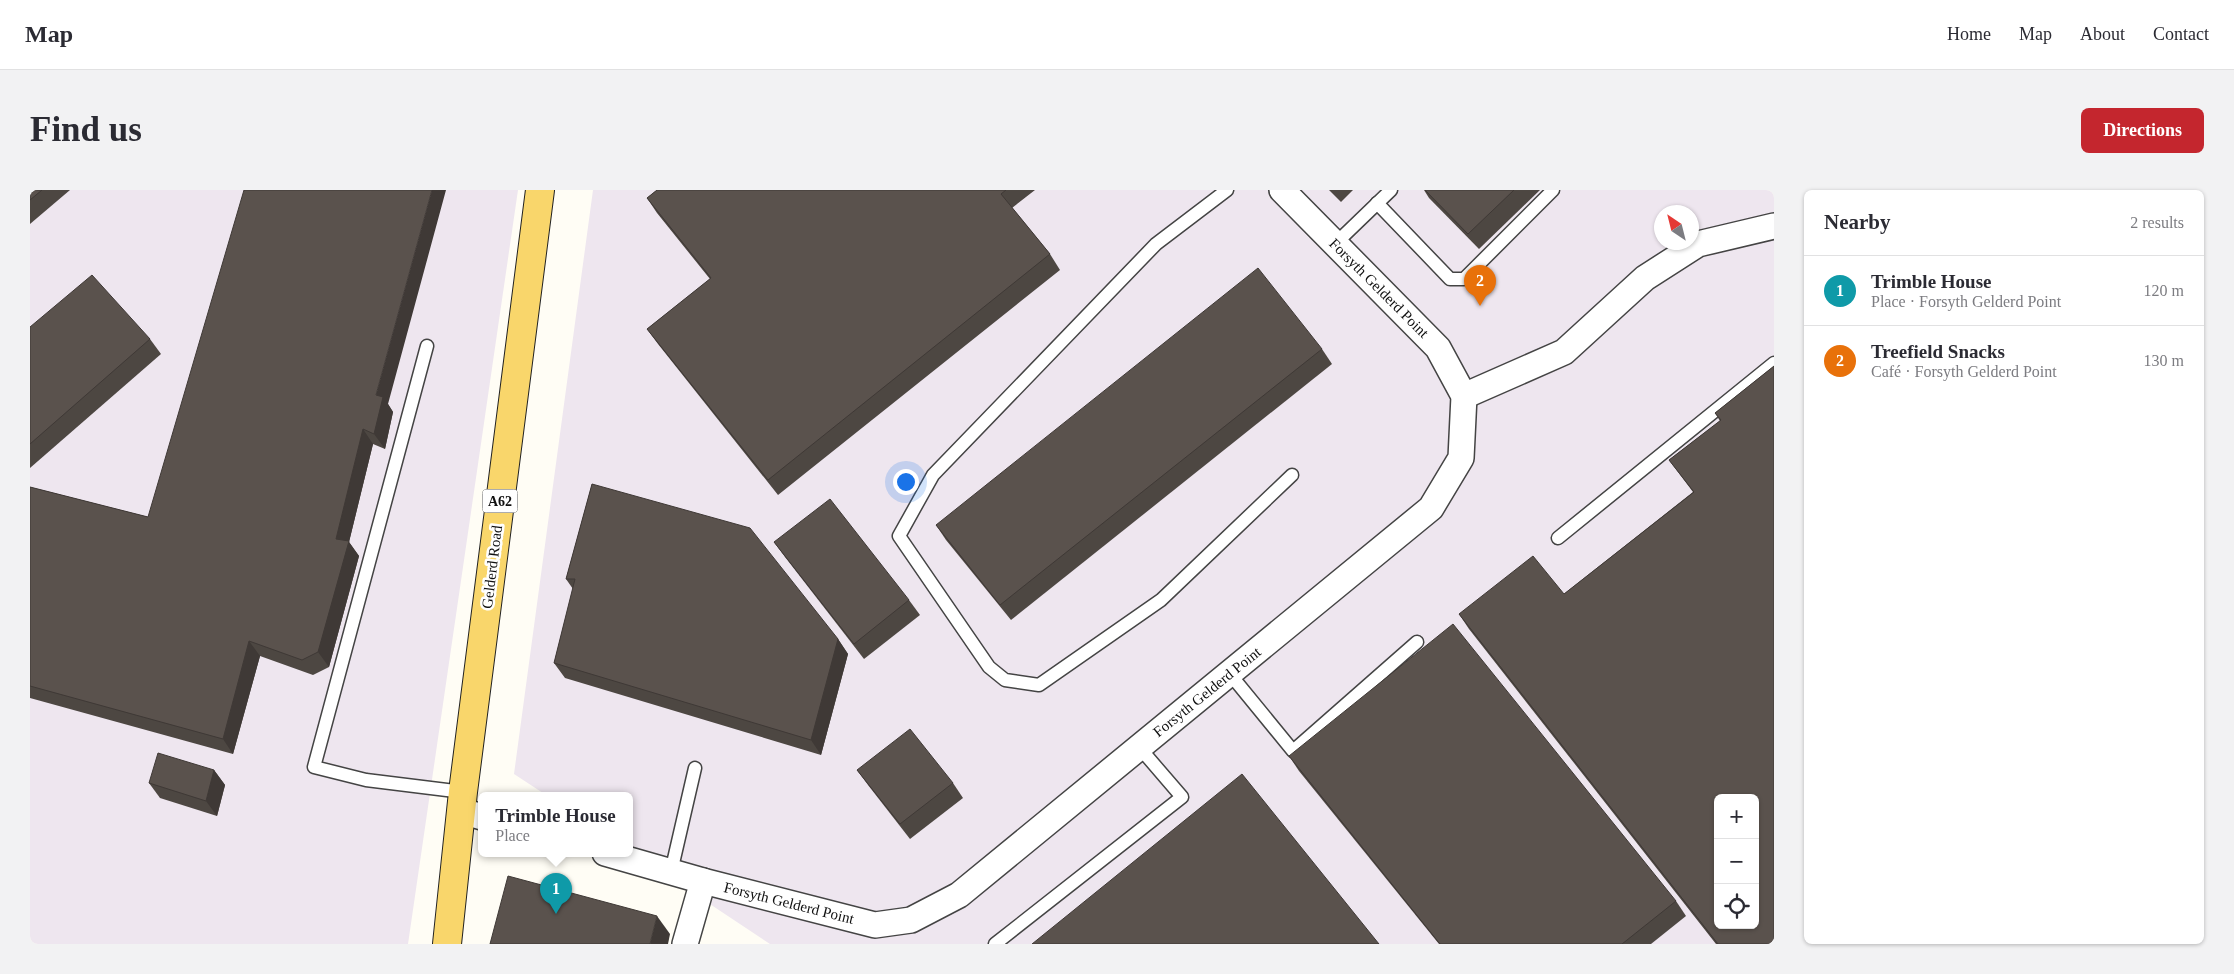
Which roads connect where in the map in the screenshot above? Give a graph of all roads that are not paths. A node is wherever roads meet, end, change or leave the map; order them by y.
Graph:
1 (540, 190) edge
2 (1227, 190) edge
3 (1282, 190) edge
4 (1391, 190) edge
5 (1553, 190) edge
6 (1377, 203) junction
7 (1774, 226) edge
8 (1335, 244) junction
9 (427, 346) dead end
10 (1774, 363) edge
11 (1464, 396) junction
12 (1292, 475) dead end
13 (1558, 538) dead end
14 (1417, 642) dead end
15 (1230, 674) junction
16 (1139, 747) junction
17 (695, 768) dead end
18 (469, 807) edge
19 (619, 857) edge
20 (671, 872) junction
21 (703, 881) junction
22 (877, 935) edge
23 (447, 944) edge
24 (686, 944) edge
25 (995, 944) edge

1 - 18 main road, Gelderd Road / A62
2 - 12 lane
3 - 8 street, Forsyth Gelderd Point
4 - 6 lane
5 - 6 lane
6 - 8 lane
7 - 11 street
8 - 11 street, Forsyth Gelderd Point
9 - 18 lane
10 - 13 lane
11 - 15 street, Forsyth Gelderd Point
14 - 15 lane
15 - 16 street, Forsyth Gelderd Point
16 - 22 street, Forsyth Gelderd Point
16 - 25 lane
17 - 20 lane
18 - 23 main road, Gelderd Road / A62
19 - 20 street, Forsyth Gelderd Point
20 - 21 street, Forsyth Gelderd Point
21 - 22 street, Forsyth Gelderd Point
21 - 24 street, Forsyth Gelderd Point

